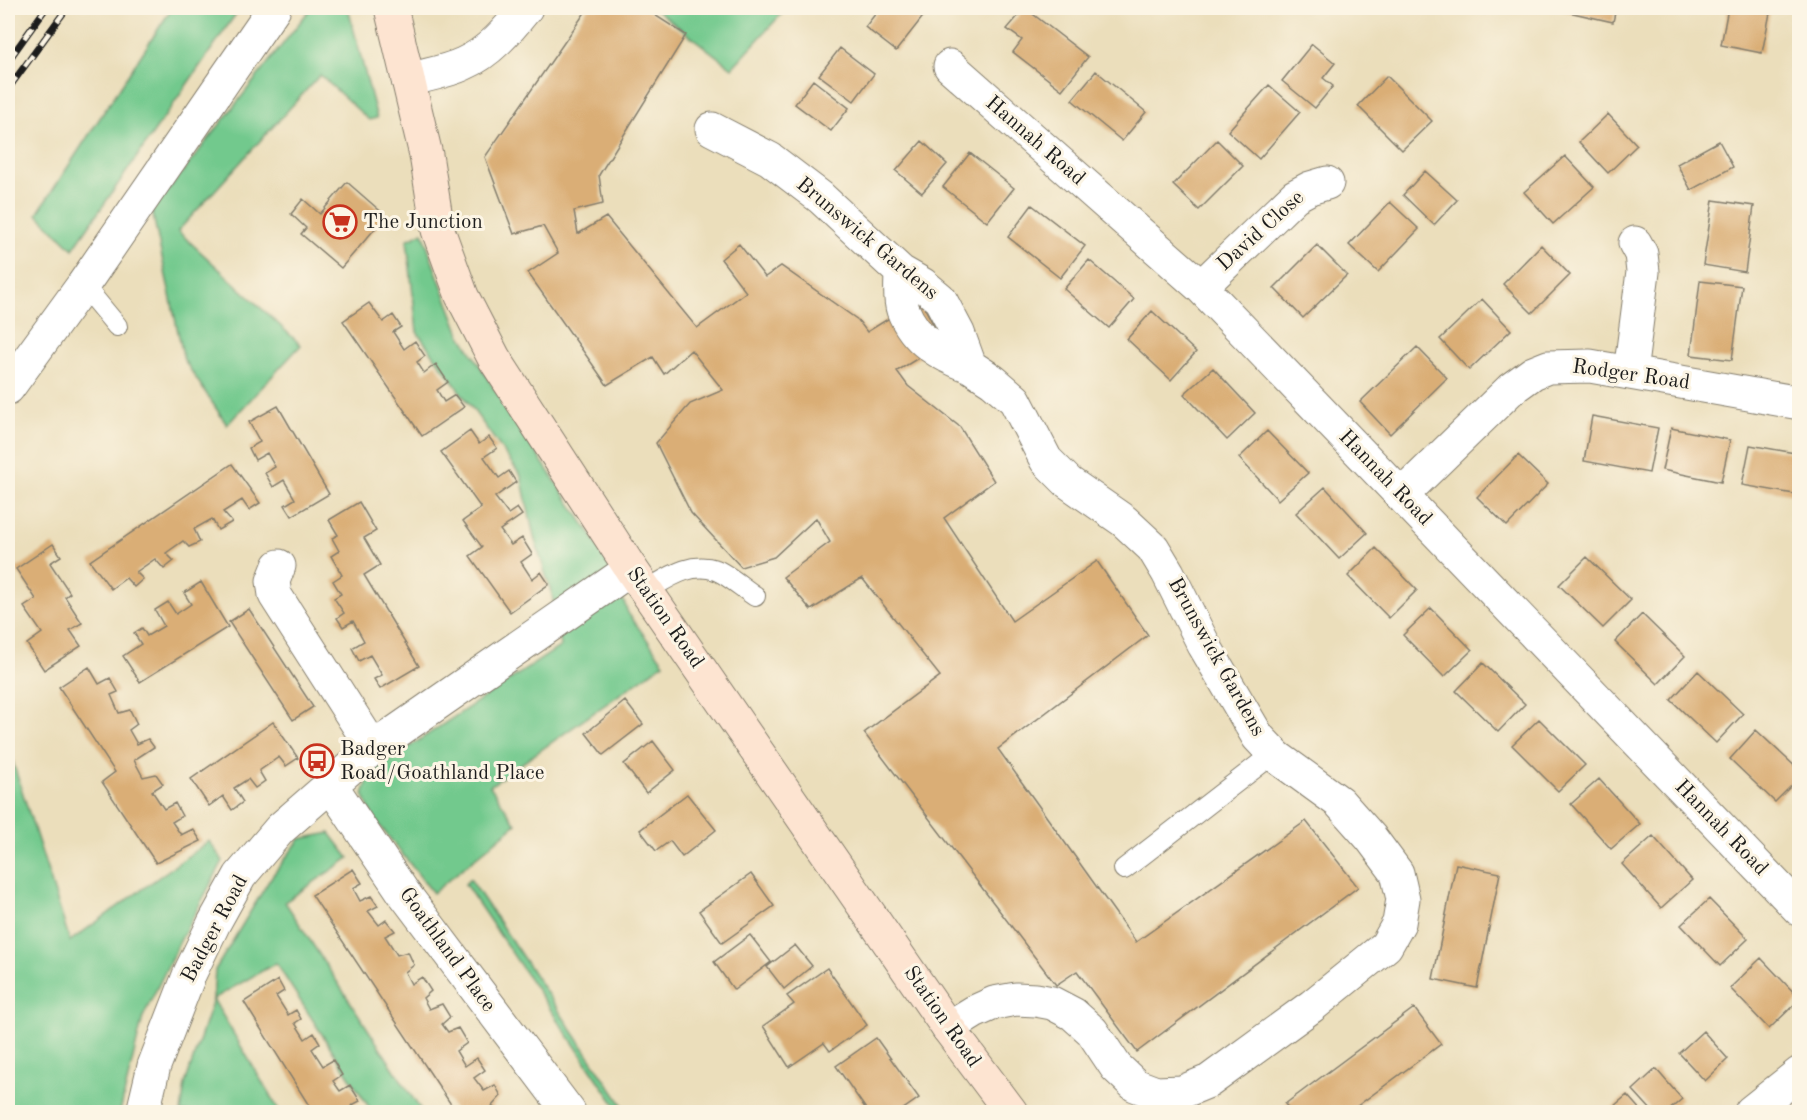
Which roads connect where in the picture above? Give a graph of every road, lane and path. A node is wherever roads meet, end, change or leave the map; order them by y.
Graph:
1 (274, 8) edge
2 (391, 8) edge
3 (526, 8) edge
4 (950, 66) dead end
5 (408, 80) junction
6 (712, 129) dead end
7 (1327, 183) dead end
8 (1635, 243) dead end
9 (83, 285) junction
10 (1201, 287) junction
11 (117, 326) dead end
12 (1630, 373) junction
13 (8, 388) edge
14 (1800, 403) edge
15 (1402, 495) junction
16 (279, 566) dead end
17 (639, 580) junction
18 (754, 596) dead end
19 (373, 748) junction
20 (1274, 753) junction
21 (330, 784) junction
22 (1124, 869) dead end
23 (1800, 910) edge
24 (948, 1028) junction
25 (1800, 1072) edge
26 (143, 1113) edge
27 (569, 1113) edge
28 (1011, 1113) edge
29 (1750, 1113) edge

1 - 9 street
2 - 5 main road, Station Road
3 - 5 street
4 - 10 street, Hannah Road
5 - 17 main road, Station Road
6 - 20 street, Brunswick Gardens
7 - 10 street, David Close
8 - 12 street
9 - 11 lane
9 - 13 street
10 - 15 street, Hannah Road
12 - 14 street, Rodger Road
12 - 15 street, Rodger Road
15 - 23 street, Hannah Road
16 - 19 street
17 - 18 lane
17 - 19 street, Badger Road
17 - 24 main road, Station Road
19 - 21 street, Badger Road
20 - 22 lane
20 - 24 street, Brunswick Gardens
21 - 26 street, Badger Road
21 - 27 street, Goathland Place
24 - 28 main road, Station Road
25 - 29 street

